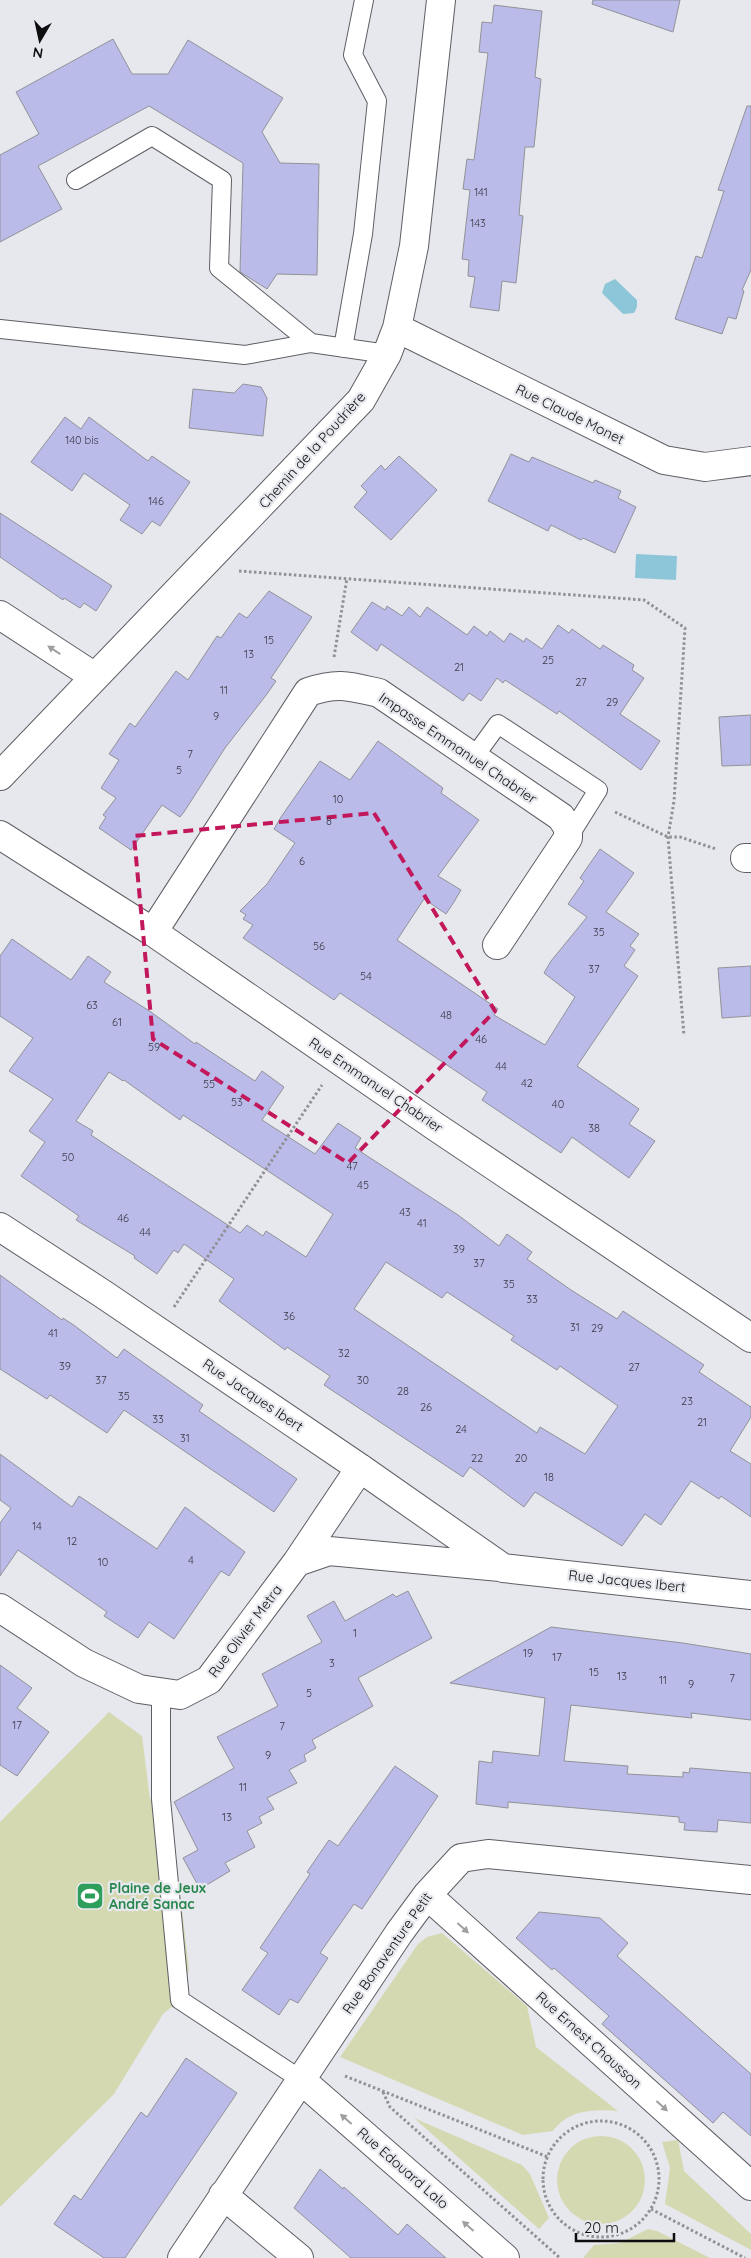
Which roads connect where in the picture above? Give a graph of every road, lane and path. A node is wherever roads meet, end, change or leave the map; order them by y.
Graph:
1 (364, 0) edge
2 (441, 0) edge
3 (76, 180) dead end
4 (397, 328) junction
5 (0, 329) edge
6 (311, 343) junction
7 (343, 348) junction
8 (387, 354) junction
9 (751, 461) edge
10 (202, 568) junction
11 (347, 578) junction
12 (0, 615) edge
13 (95, 677) junction
14 (329, 685) junction
15 (474, 758) junction
16 (0, 776) edge
17 (593, 798) junction
18 (0, 835) edge
19 (668, 837) junction
20 (568, 838) junction
21 (748, 858) edge
22 (154, 932) junction
23 (497, 945) dead end
24 (684, 1036) dead end
25 (339, 1060) junction
26 (0, 1227) edge
27 (158, 1331) junction
28 (751, 1338) edge
29 (360, 1468) junction
30 (297, 1562) junction
31 (503, 1568) junction
32 (751, 1595) edge
33 (0, 1608) edge
34 (161, 1693) junction
35 (751, 1880) edge
36 (427, 1895) junction
37 (300, 2078) junction
38 (382, 2091) junction
39 (548, 2157) junction
40 (751, 2186) edge
41 (223, 2195) junction
42 (651, 2210) junction
43 (182, 2258) edge
44 (299, 2258) edge
45 (505, 2258) edge
46 (560, 2258) edge
47 (745, 2258) edge

1 - 7 lane
2 - 4 street, Chemin de la Poudrière
3 - 6 lane
4 - 8 street, Chemin de la Poudrière
4 - 9 street, Rue Claude Monet
5 - 6 lane
6 - 7 lane
7 - 8 lane
8 - 10 street, Chemin de la Poudrière
10 - 11 path
10 - 13 street, Chemin de la Poudrière
11 - 14 path
11 - 19 path
13 -> 12 street
13 - 16 street, Chemin de la Poudrière
14 - 15 street, Impasse Emmanuel Chabrier
14 - 22 street, Impasse Emmanuel Chabrier
15 - 17 lane
15 - 20 street, Impasse Emmanuel Chabrier
17 - 19 path
17 - 20 lane
18 - 22 street, Rue Emmanuel Chabrier
19 - 21 path
19 - 24 path
20 - 23 street
22 - 25 street, Rue Emmanuel Chabrier
25 - 27 path
25 - 28 street, Rue Emmanuel Chabrier
26 - 27 street, Rue Jacques Ibert
27 - 29 street, Rue Jacques Ibert
29 - 30 street, Rue Olivier Metra
29 - 31 street, Rue Jacques Ibert
30 - 31 street, Rue Jacques Ibert
30 - 34 street, Rue Olivier Metra
31 - 32 street, Rue Jacques Ibert
33 - 34 street, Rue Olivier Metra
34 - 37 lane
35 - 36 street, Rue Bonaventure Petit
36 - 37 street, Rue Bonaventure Petit
36 -> 40 street, Rue Ernest Chausson
37 - 38 path
37 - 41 street, Rue Bonaventure Petit
45 -> 37 street, Rue Edouard Lalo
38 - 39 path
38 - 46 path
39 - 42 path
39 - 42 path
41 - 43 street, Rue Bonaventure Petit
41 - 44 street
42 - 47 path

